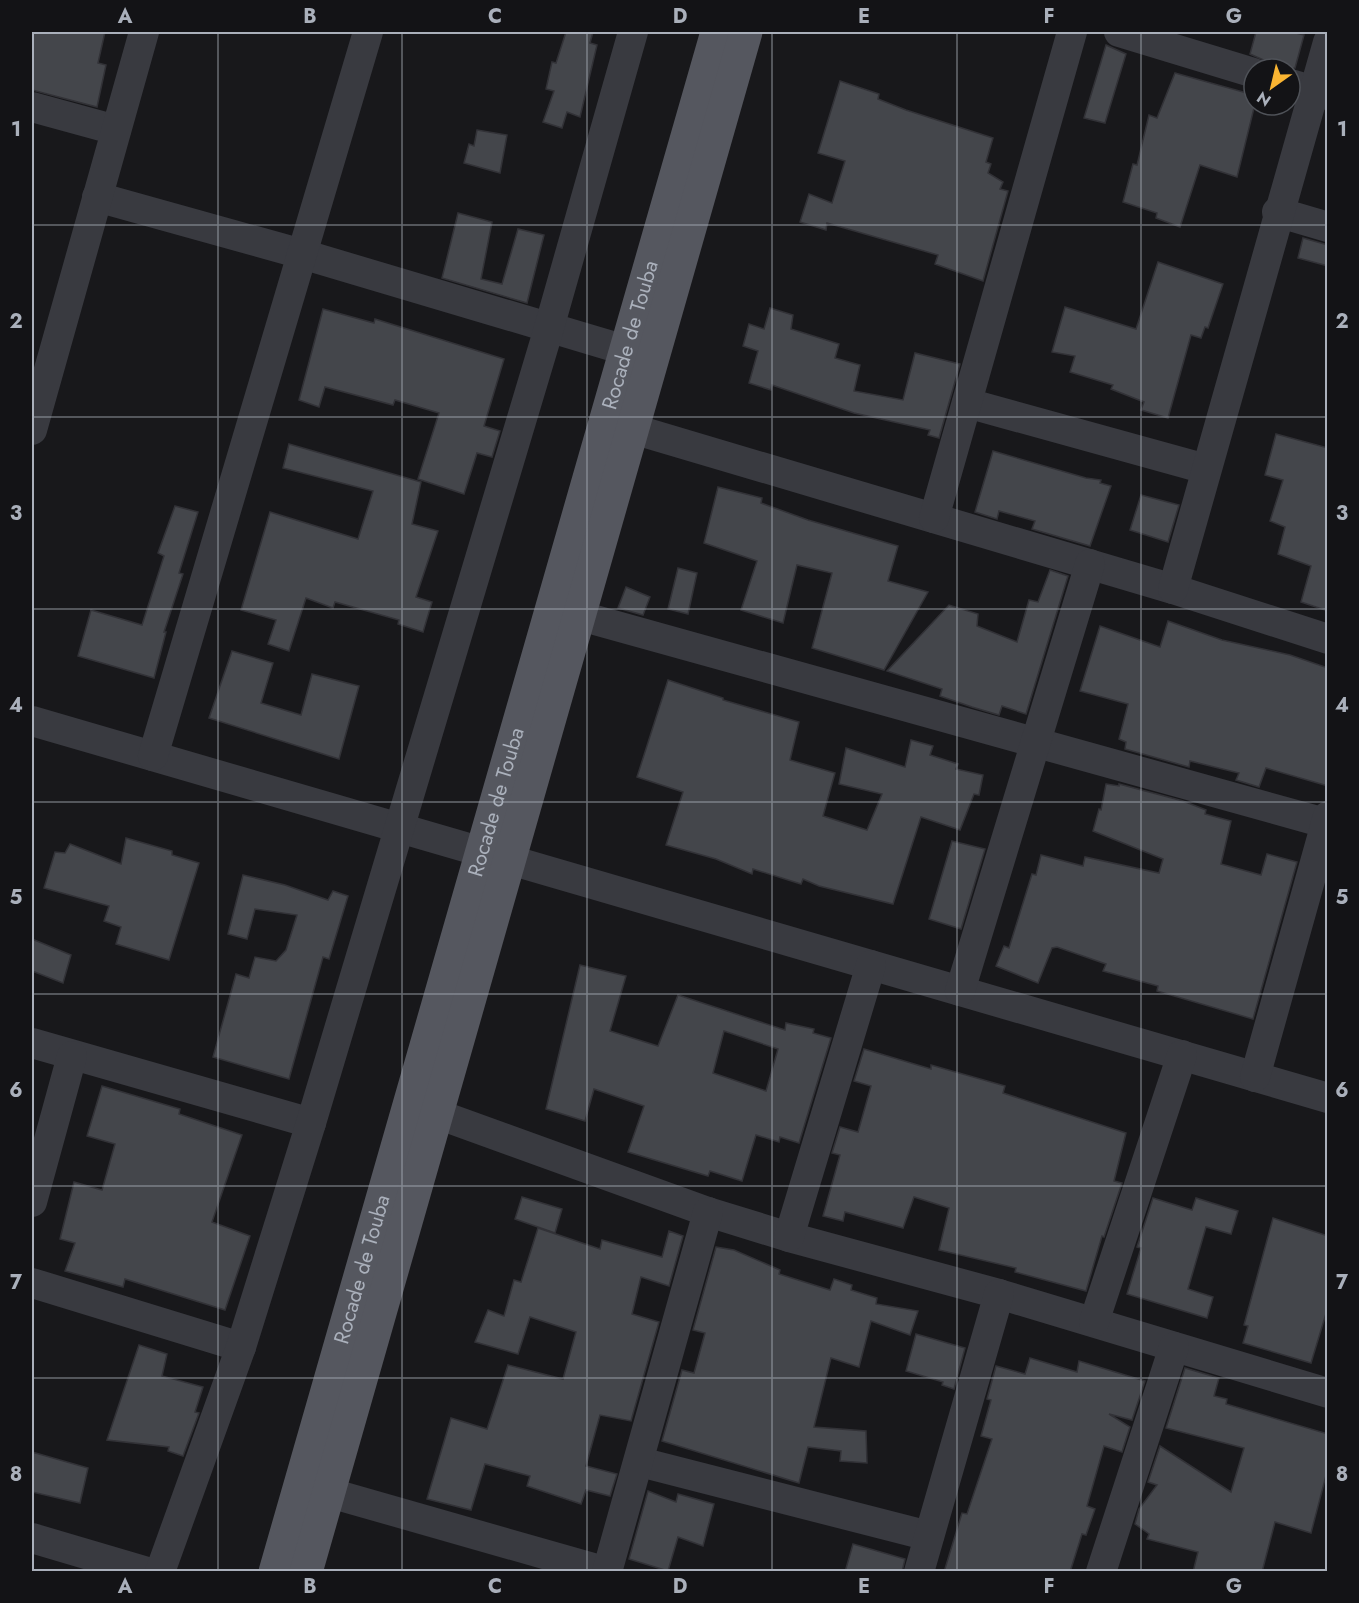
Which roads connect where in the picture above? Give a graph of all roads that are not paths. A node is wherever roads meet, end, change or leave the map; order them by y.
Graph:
1 (144, 32) edge
2 (368, 32) edge
3 (633, 32) edge
4 (717, 32) edge
5 (746, 32) edge
6 (1072, 32) edge
7 (1119, 32) edge
8 (1328, 42) edge
9 (1242, 69) edge
10 (1310, 90) edge
11 (32, 107) edge
12 (116, 130) junction
13 (97, 197) junction
14 (1277, 212) junction
15 (1328, 226) edge
16 (302, 254) junction
17 (549, 328) junction
18 (626, 350) junction
19 (967, 403) junction
20 (633, 429) junction
21 (32, 430) edge
22 (1206, 469) junction
23 (934, 518) junction
24 (1090, 564) junction
25 (1173, 588) junction
26 (577, 615) junction
27 (1328, 639) edge
28 (32, 721) edge
29 (1035, 742) junction
30 (153, 756) junction
31 (1327, 820) edge
32 (401, 828) junction
33 (494, 855) junction
34 (871, 965) junction
35 (960, 991) junction
36 (32, 1043) edge
37 (1182, 1055) junction
38 (72, 1056) junction
39 (1255, 1077) junction
40 (1328, 1098) edge
41 (422, 1108) junction
42 (311, 1123) junction
43 (32, 1202) edge
44 (708, 1212) junction
45 (789, 1237) junction
46 (32, 1283) edge
47 (999, 1294) junction
48 (1094, 1322) junction
49 (241, 1347) junction
50 (1174, 1347) junction
51 (1328, 1393) edge
52 (640, 1462) junction
53 (330, 1493) junction
54 (929, 1536) junction
55 (32, 1538) edge
56 (147, 1572) edge
57 (160, 1572) edge
58 (275, 1572) edge
59 (306, 1572) edge
60 (607, 1572) edge
61 (919, 1572) edge
62 (1101, 1572) edge

1 - 12 street
2 - 16 street
3 - 17 street
4 - 18 main road, Rocade de Touba
5 - 20 main road, Rocade de Touba
6 - 19 street
7 - 9 street
8 - 10 street
10 - 14 street
11 - 12 street
12 - 13 street
13 - 16 street
13 - 21 street
14 - 15 street
14 - 22 street
16 - 17 street
16 - 30 street
17 - 18 street
17 - 32 street
18 - 33 main road, Rocade de Touba
19 - 22 street
19 - 23 street
20 - 23 street
20 - 26 main road, Rocade de Touba
22 - 25 street
23 - 24 street
24 - 25 street
24 - 29 street
25 - 27 street
26 - 29 street
26 - 33 main road, Rocade de Touba
28 - 30 street
29 - 31 street
29 - 35 street
30 - 32 street
31 - 39 street
32 - 33 street
32 - 42 street
33 - 34 street
33 - 41 main road, Rocade de Touba
34 - 35 street
34 - 45 street
35 - 37 street
36 - 38 street
37 - 39 street
37 - 48 street
38 - 42 street
38 - 43 street
39 - 40 street
41 - 44 street
41 - 53 main road, Rocade de Touba
41 - 58 main road, Rocade de Touba
42 - 49 street
44 - 45 street
44 - 52 street
45 - 47 street
46 - 49 street
47 - 48 street
47 - 54 street
48 - 50 street
49 - 57 street
50 - 51 street
50 - 62 street
52 - 54 street
52 - 60 street
53 - 59 main road, Rocade de Touba
53 - 60 street
54 - 61 street
55 - 56 street

